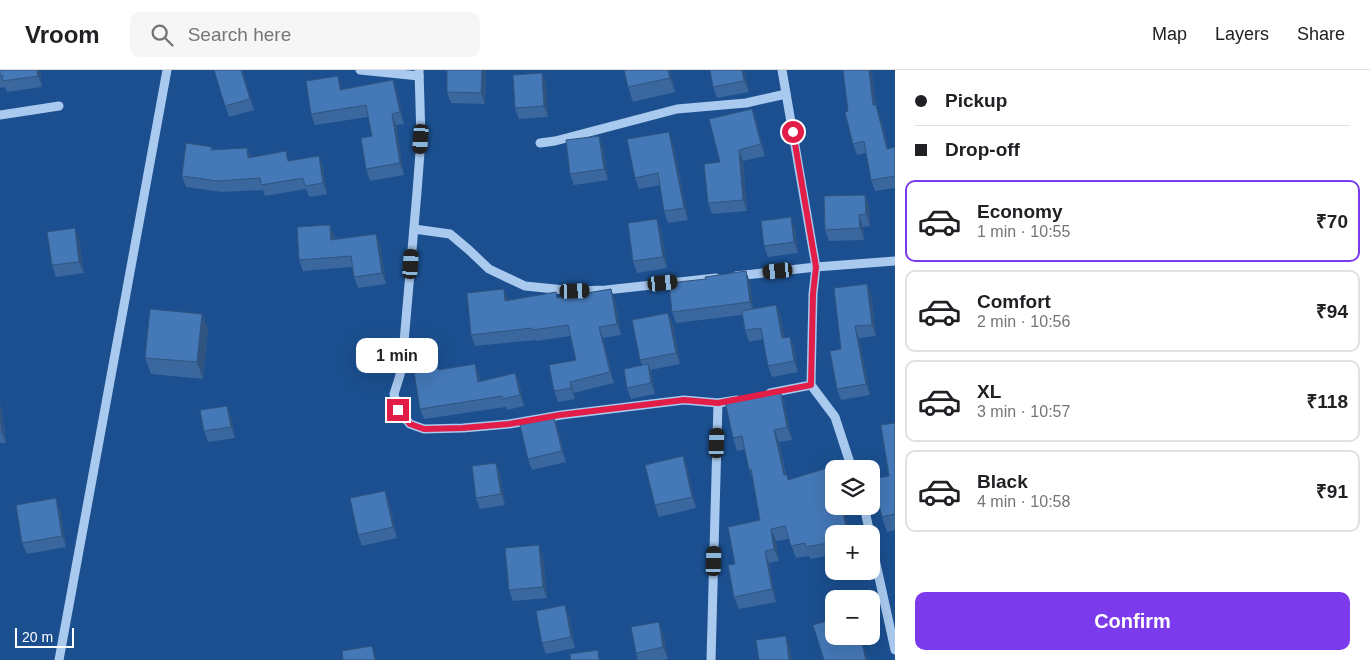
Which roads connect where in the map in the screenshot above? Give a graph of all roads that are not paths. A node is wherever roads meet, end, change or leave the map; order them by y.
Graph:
1 (167, 70) edge
2 (360, 70) edge
3 (782, 70) edge
4 (419, 73) edge
5 (786, 94) junction
6 (59, 106) dead end
7 (0, 115) edge
8 (540, 143) dead end
9 (414, 229) junction
10 (895, 261) edge
11 (816, 267) junction
12 (811, 385) junction
13 (765, 394) edge
14 (746, 398) edge
15 (718, 403) junction
16 (849, 460) edge
17 (880, 580) edge
18 (895, 650) edge
19 (59, 660) edge
20 (711, 660) edge

1 - 19 street
2 - 4 street
3 - 5 street
4 - 9 street
5 - 8 street
5 - 11 street
6 - 7 street
9 - 11 street
9 - 15 street
10 - 11 street
11 - 12 street
12 - 13 street
12 - 16 street
14 - 15 street
15 - 20 street
17 - 18 street

